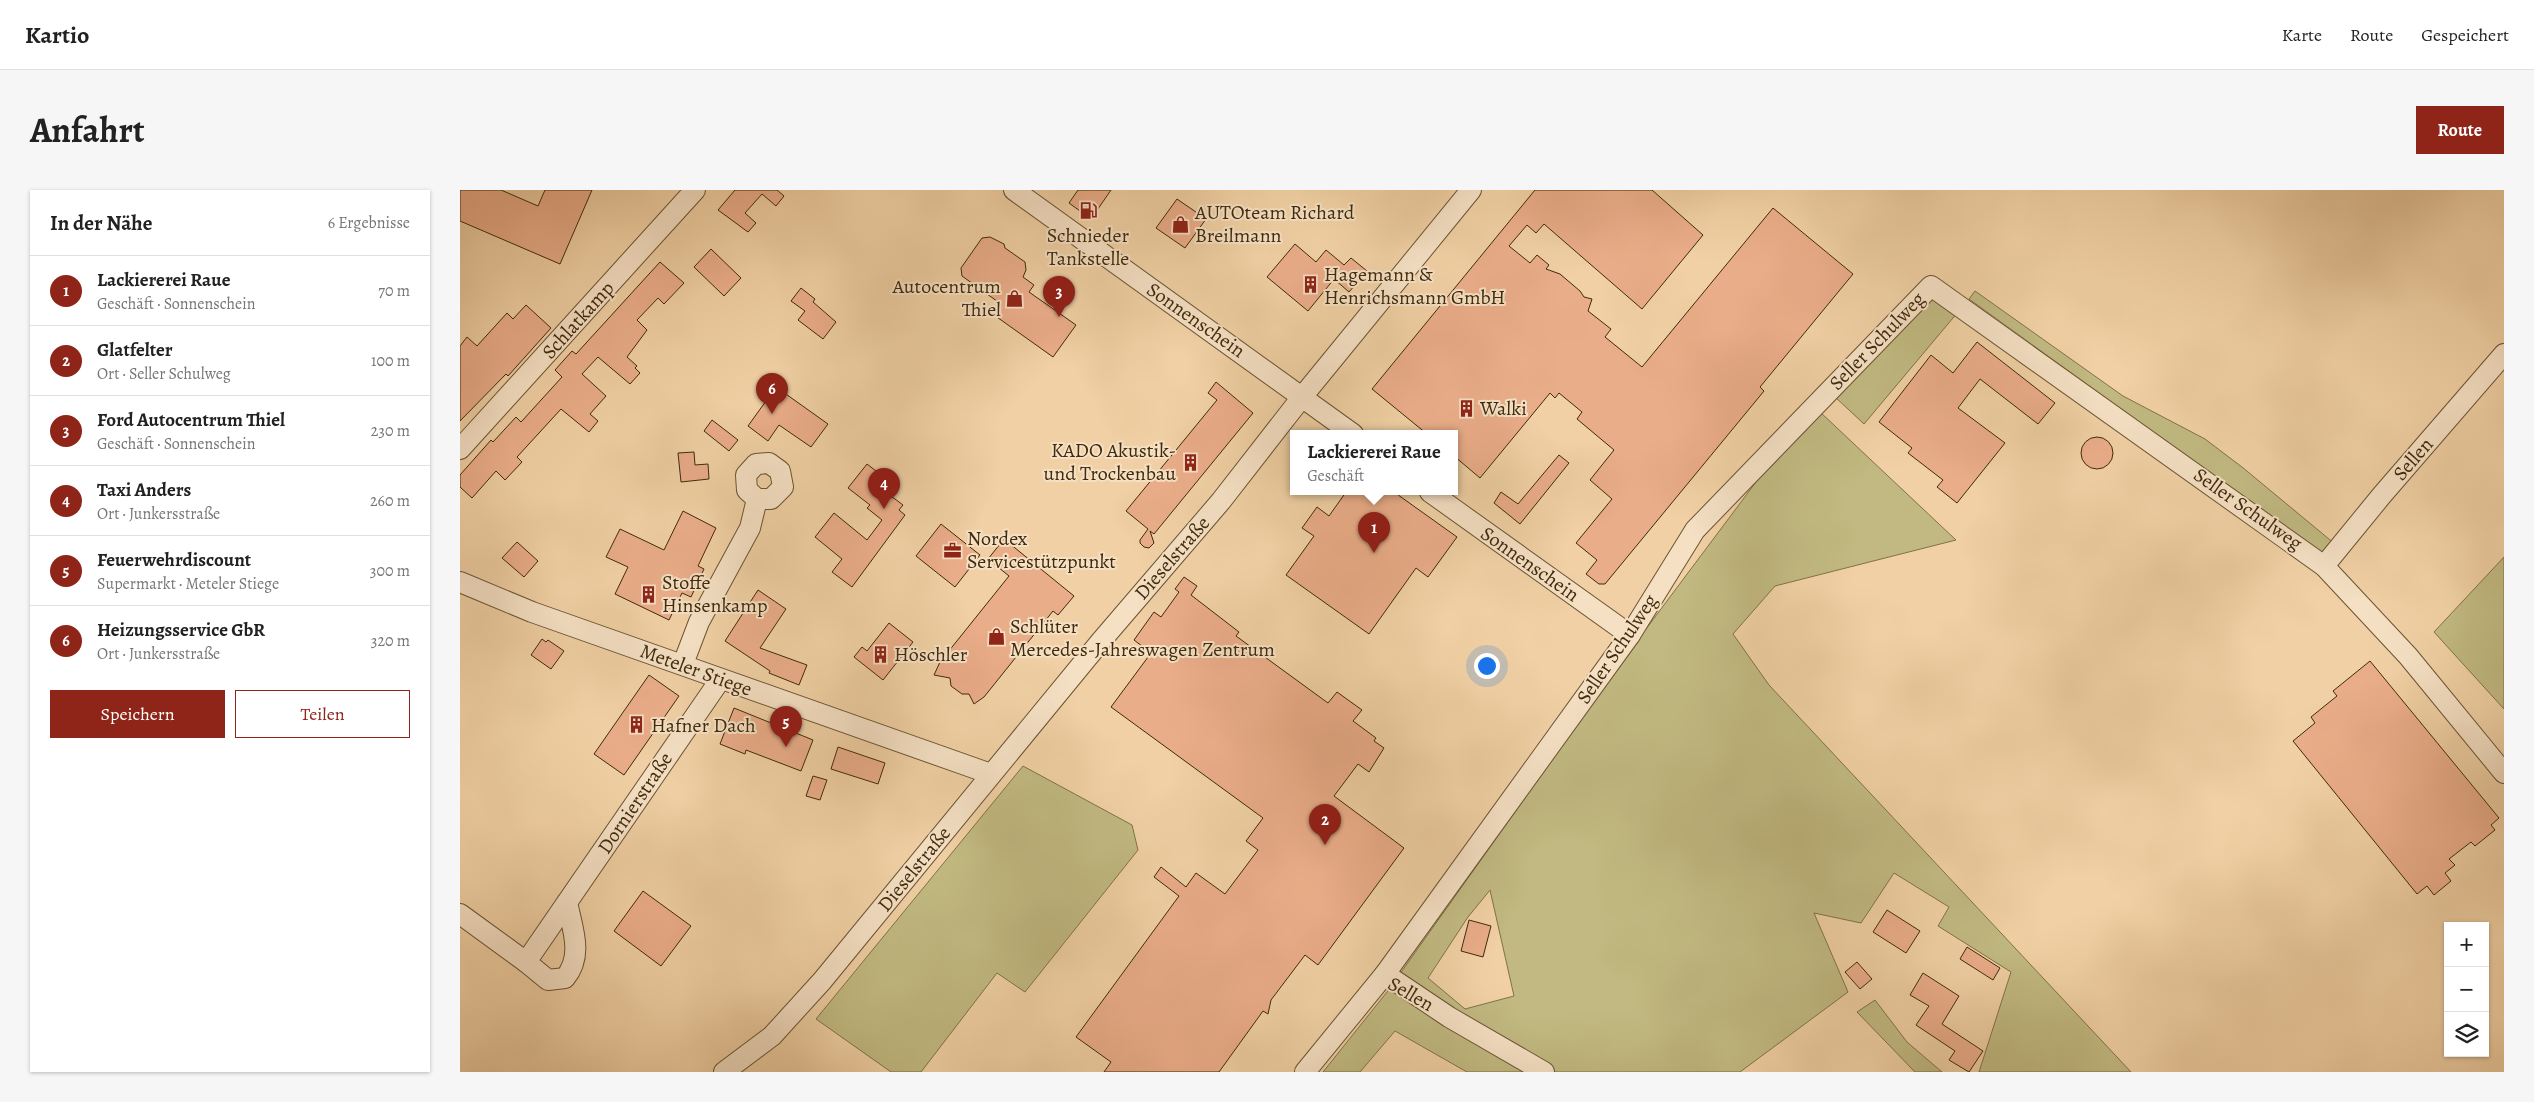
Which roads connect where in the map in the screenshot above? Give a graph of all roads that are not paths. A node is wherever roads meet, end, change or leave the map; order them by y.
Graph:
1 (695, 190) edge
2 (1014, 190) edge
3 (1471, 190) edge
4 (2504, 354) edge
5 (1302, 397) junction
6 (1347, 430) edge
7 (460, 450) edge
8 (1434, 495) edge
9 (756, 499) dead end
10 (2324, 566) junction
11 (460, 582) edge
12 (1630, 635) junction
13 (683, 664) junction
14 (720, 680) junction
15 (2504, 772) edge
16 (991, 774) junction
17 (567, 902) junction
18 (460, 914) edge
19 (526, 962) junction
20 (1386, 974) junction
21 (724, 1072) edge
22 (1305, 1072) edge
23 (1544, 1072) edge

1 - 7 street, Schlatkamp
2 - 5 street, Sonnenschein
3 - 5 street, Dieselstraße
4 - 10 street, Sellen
5 - 6 street, Sonnenschein
5 - 16 street, Dieselstraße
8 - 12 street, Sonnenschein
9 - 13 street
10 - 12 street, Seller Schulweg
10 - 15 street, Seller Schulweg
11 - 13 street, Meteler Stiege
12 - 20 street, Seller Schulweg
13 - 14 street, Meteler Stiege
14 - 16 street, Meteler Stiege
14 - 17 street, Dornierstraße
16 - 21 street, Dieselstraße
17 - 19 street, Dornierstraße
17 - 19 street
18 - 19 street
20 - 22 street, Sellen
20 - 23 street, Sellen

